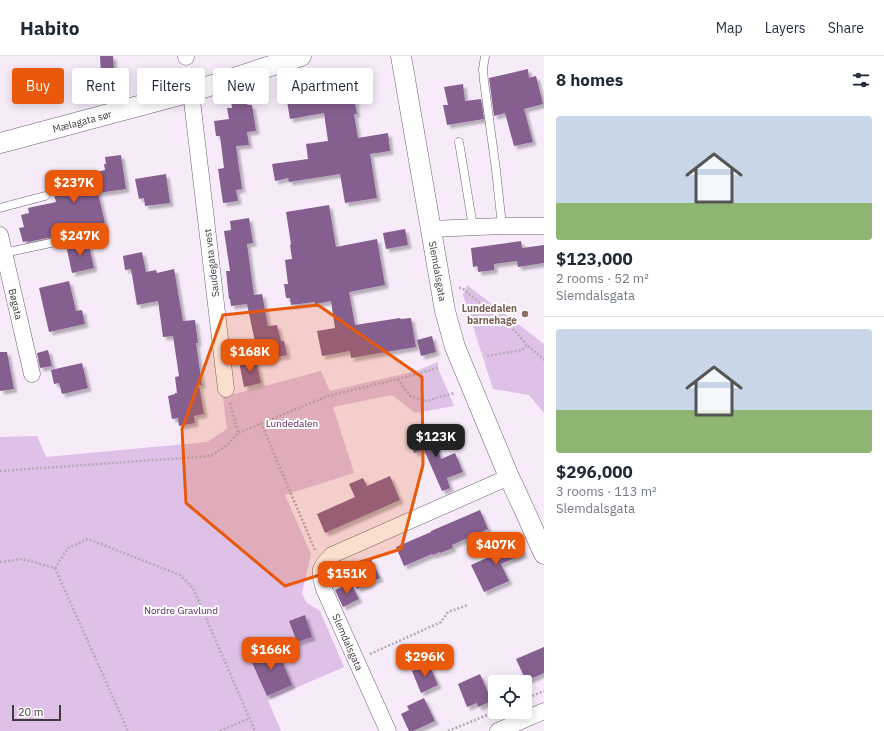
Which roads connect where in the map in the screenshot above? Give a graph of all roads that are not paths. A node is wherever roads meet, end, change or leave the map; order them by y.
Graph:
1 (301, 56) edge
2 (401, 56) edge
3 (485, 56) edge
4 (205, 87) edge
5 (146, 104) edge
6 (192, 104) edge
7 (459, 142) dead end
8 (0, 143) edge
9 (45, 196) dead end
10 (0, 208) edge
11 (502, 226) junction
12 (544, 226) edge
13 (473, 227) junction
14 (431, 229) junction
15 (102, 232) dead end
16 (0, 235) edge
17 (4, 253) junction
18 (32, 374) dead end
19 (226, 389) road end
20 (509, 477) junction
21 (544, 554) edge
22 (544, 711) edge
23 (388, 731) edge
24 (498, 731) edge

1 - 4 street, Mælagata sør
2 - 14 street, Slemdalsgata
3 - 11 lane
5 - 8 street, Mælagata sør
6 - 19 street, Saudegata vest
7 - 13 lane
9 - 10 lane
11 - 12 street
11 - 13 street
13 - 14 street
14 - 20 street, Slemdalsgata
15 - 17 lane
16 - 17 street, Bøgata
17 - 18 street, Bøgata
20 - 21 street, Slemdalsgata
20 - 23 street, Slemdalsgata
22 - 24 street

